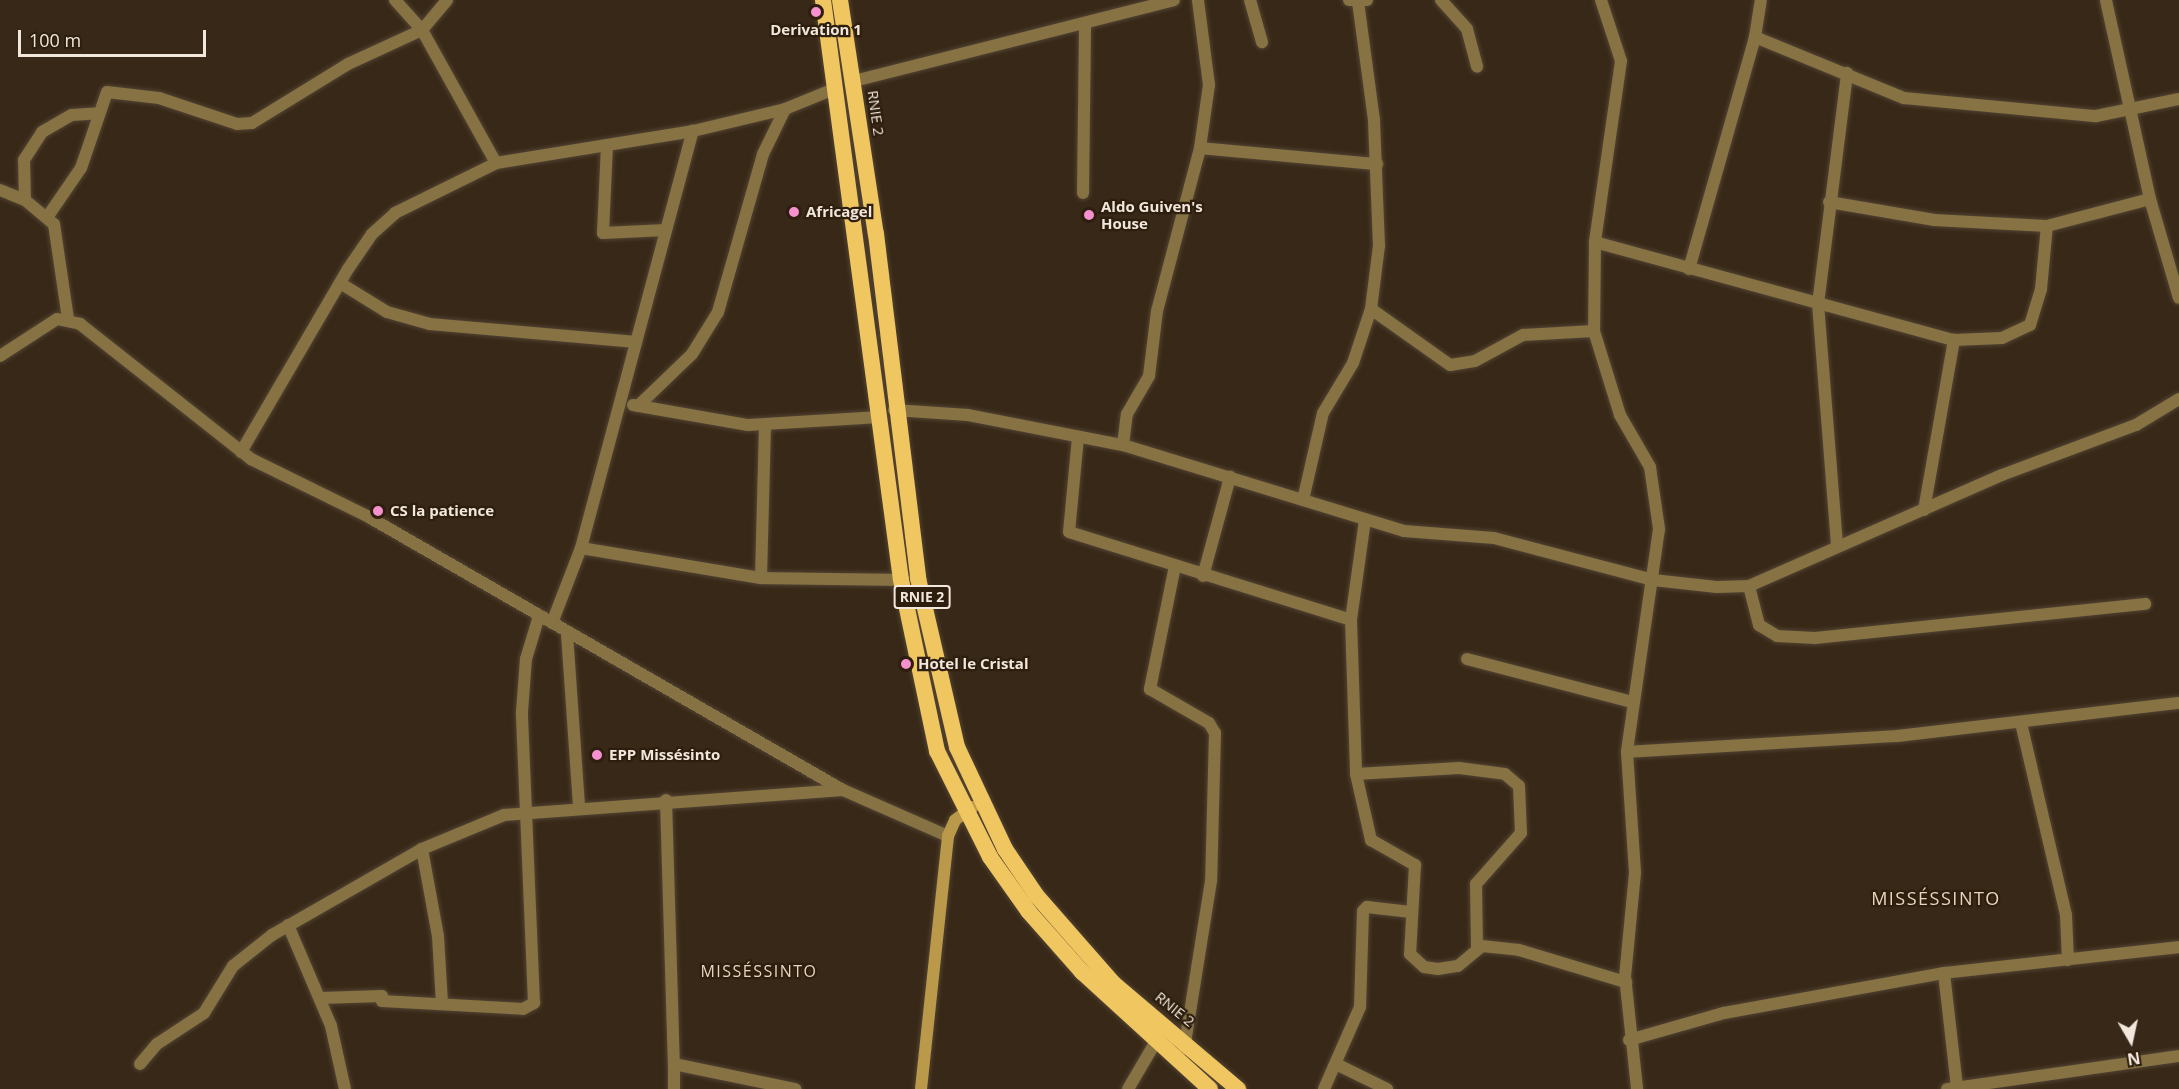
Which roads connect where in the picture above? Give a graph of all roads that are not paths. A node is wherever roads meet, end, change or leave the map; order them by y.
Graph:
1 (395, 0) edge
2 (447, 0) edge
3 (823, 0) edge
4 (840, 0) edge
5 (1174, 0) edge
6 (1198, 0) edge
7 (1250, 0) edge
8 (1358, 0) edge
9 (1441, 0) edge
10 (1601, 0) edge
11 (1761, 0) edge
12 (2106, 0) edge
13 (1085, 26) junction
14 (422, 30) junction
15 (1755, 37) junction
16 (1262, 42) dead end
17 (1477, 67) dead end
18 (1847, 73) junction
19 (854, 81) junction
20 (834, 89) junction
21 (2179, 99) edge
22 (785, 109) junction
23 (2132, 110) junction
24 (98, 113) junction
25 (693, 131) junction
26 (607, 145) junction
27 (1200, 148) junction
28 (496, 164) junction
29 (1377, 164) junction
30 (0, 190) edge
31 (1083, 193) dead end
32 (2150, 199) junction
33 (25, 200) junction
34 (1829, 202) junction
35 (48, 216) junction
36 (2047, 226) junction
37 (666, 230) junction
38 (1595, 242) junction
39 (1689, 269) junction
40 (340, 283) junction
41 (2179, 298) edge
42 (1818, 304) junction
43 (1371, 309) junction
44 (68, 319) junction
45 (1594, 331) junction
46 (1954, 340) junction
47 (636, 342) junction
48 (0, 356) edge
49 (2179, 399) edge
50 (622, 403) junction
51 (638, 406) junction
52 (887, 414) junction
53 (765, 425) junction
54 (1078, 437) junction
55 (1123, 446) junction
56 (241, 452) junction
57 (1230, 477) junction
58 (1303, 500) junction
59 (1924, 510) junction
60 (1365, 520) junction
61 (1837, 545) junction
62 (581, 548) junction
63 (1175, 566) junction
64 (1203, 576) junction
65 (761, 578) junction
66 (901, 580) junction
67 (1653, 580) junction
68 (1749, 586) junction
69 (2145, 604) dead end
70 (539, 616) junction
71 (1352, 620) junction
72 (552, 623) junction
73 (567, 634) junction
74 (1467, 659) dead end
75 (1632, 702) junction
76 (2179, 703) edge
77 (2021, 723) junction
78 (1627, 752) junction
79 (1356, 774) junction
80 (843, 790) junction
81 (666, 800) junction
82 (981, 801) junction
83 (579, 806) junction
84 (967, 811) junction
85 (524, 812) junction
86 (948, 836) junction
87 (422, 849) junction
88 (1412, 912) junction
89 (288, 925) junction
90 (2179, 947) edge
91 (1478, 948) junction
92 (2068, 960) junction
93 (1944, 973) junction
94 (1626, 982) junction
95 (320, 998) junction
96 (442, 1004) junction
97 (1186, 1041) junction
98 (1629, 1041) junction
99 (1155, 1043) junction
100 (2179, 1056) edge
101 (674, 1064) junction
102 (1336, 1064) junction
103 (140, 1065) dead end
104 (1180, 1065) junction
105 (782, 1088) edge
106 (1952, 1088) edge
107 (345, 1089) edge
108 (674, 1089) edge
109 (795, 1089) edge
110 (921, 1089) edge
111 (1128, 1089) edge
112 (1210, 1089) edge
113 (1238, 1089) edge
114 (1324, 1089) edge
115 (1387, 1089) edge
116 (1636, 1089) edge

1 - 14 street
2 - 14 street
3 - 20 highway, RNIE 2 / RNIE 2
4 - 19 highway, RNIE 2 / RNIE 2
5 - 13 street
6 - 27 street
7 - 16 street
8 - 29 street
9 - 17 street
10 - 38 street
11 - 15 street
12 - 23 street
13 - 19 street
13 - 31 street
14 - 24 street
14 - 28 street
15 - 18 street
15 - 39 street
18 - 23 street
18 - 34 street
19 - 52 highway, RNIE 2 / RNIE 2
20 - 22 street
20 - 52 highway, RNIE 2 / RNIE 2
21 - 23 street
22 - 25 street
22 - 51 street
23 - 32 street
24 - 33 street
24 - 35 street
25 - 26 street
25 - 37 street
26 - 28 street
26 - 37 street
27 - 29 street
27 - 55 street
28 - 40 street
29 - 43 street
30 - 33 street
32 - 36 street
32 - 41 street
33 - 35 street
34 - 36 street
34 - 42 street
35 - 44 street
36 - 46 street
37 - 47 street
38 - 39 street
38 - 45 street
39 - 42 street
40 - 47 street
40 - 56 street
42 - 46 street
42 - 61 street
43 - 45 street
43 - 58 street
44 - 48 street
44 - 56 street
45 - 67 street
46 - 59 street
47 - 50 street
49 - 59 street
50 - 51 street
50 - 62 street
51 - 53 street
52 - 53 street
52 - 54 street
52 - 66 highway, RNIE 2 / RNIE 2
52 - 82 highway, RNIE 2 / RNIE 2
53 - 65 street
54 - 55 street
54 - 63 street
55 - 57 street
56 - 70 street
57 - 58 street
57 - 64 street
58 - 60 street
59 - 61 street
60 - 67 street
60 - 71 street
61 - 68 street
62 - 65 street
62 - 72 street
63 - 64 street
63 - 97 street
64 - 71 street
65 - 66 street
66 - 84 highway, RNIE 2 / RNIE 2
67 - 68 street
67 - 75 street
68 - 69 street
70 - 72 street
70 - 85 street
71 - 79 street
72 - 73 street
73 - 80 street
73 - 83 street
74 - 75 street
75 - 78 street
76 - 77 street
77 - 78 street
77 - 92 street
78 - 94 street
79 - 88 street
79 - 91 street
80 - 81 street
80 - 86 street
81 - 83 street
81 - 101 street
82 - 84 main road
82 - 97 highway, RNIE 2 / RNIE 2
83 - 85 street
84 - 86 main road
84 - 99 highway, RNIE 2 / RNIE 2
85 - 87 street
85 - 96 street
86 - 110 main road
87 - 89 street
87 - 96 street
88 - 91 street
88 - 102 street
89 - 95 street
89 - 103 street
90 - 92 street
91 - 94 street
92 - 93 street
93 - 98 street
93 - 106 street
94 - 98 street
95 - 96 street
95 - 107 street
97 - 104 street
97 - 113 highway, RNIE 2 / RNIE 2
98 - 116 street
99 - 104 highway, RNIE 2 / RNIE 2
99 - 111 street
100 - 106 street
101 - 105 street
101 - 108 street
102 - 114 street
102 - 115 street
104 - 112 highway, RNIE 2 / RNIE 2
105 - 109 street

